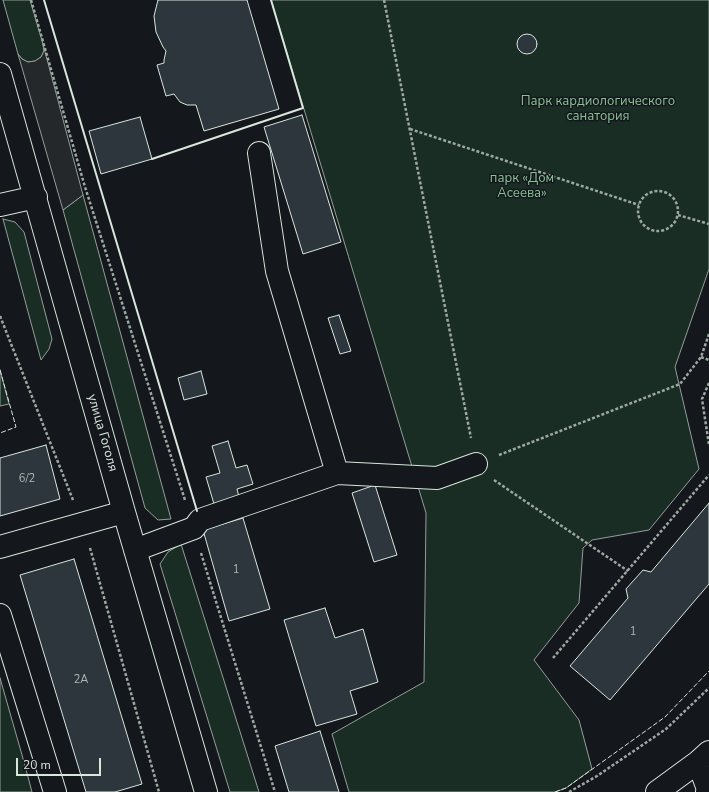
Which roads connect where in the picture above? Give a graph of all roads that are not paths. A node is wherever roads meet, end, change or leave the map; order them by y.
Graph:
1 (0, 74) edge
2 (259, 153) dead end
3 (36, 198) junction
4 (0, 205) edge
5 (475, 465) road end
6 (337, 473) junction
7 (124, 512) junction
8 (0, 547) edge
9 (135, 550) junction
10 (0, 615) edge
11 (704, 757) edge
12 (55, 792) edge
13 (206, 792) edge
14 (657, 792) edge
15 (708, 792) edge

1 - 3 street, улица Гоголя
2 - 6 street
3 - 4 street
3 - 7 street, улица Гоголя
5 - 6 street
6 - 9 street
7 - 8 street
7 - 9 street, улица Гоголя
9 - 13 street, улица Гоголя
10 - 12 street
11 - 14 street
11 - 15 street

